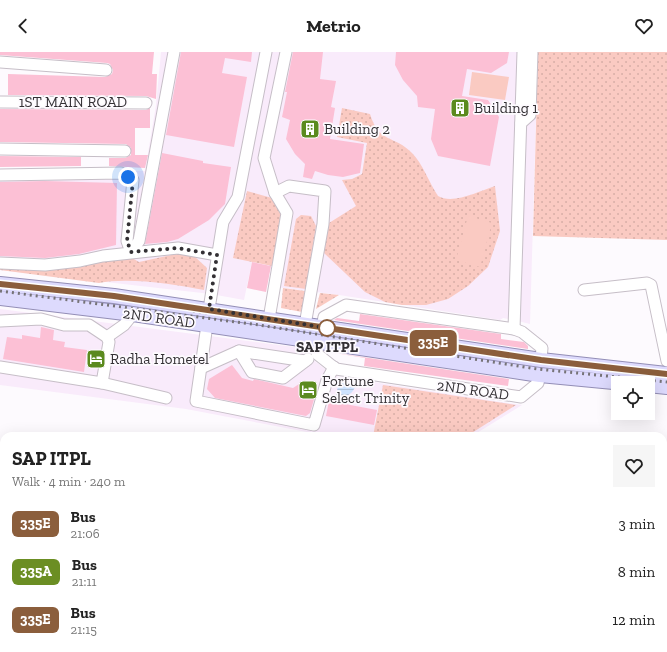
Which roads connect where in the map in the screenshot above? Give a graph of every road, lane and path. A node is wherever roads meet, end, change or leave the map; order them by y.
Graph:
1 (174, 52) edge
2 (266, 52) edge
3 (286, 52) edge
4 (523, 52) edge
5 (532, 52) edge
6 (0, 62) edge
7 (106, 70) dead end
8 (0, 102) edge
9 (146, 103) dead end
10 (520, 123) junction
11 (0, 150) edge
12 (124, 151) dead end
13 (0, 175) edge
14 (276, 193) junction
15 (131, 252) junction
16 (217, 255) junction
17 (0, 263) edge
18 (0, 284) edge
19 (584, 290) dead end
20 (0, 298) edge
21 (209, 309) junction
22 (133, 314) junction
23 (269, 319) junction
24 (0, 321) edge
25 (207, 325) junction
26 (305, 325) junction
27 (322, 328) junction
28 (514, 329) junction
29 (107, 337) junction
30 (317, 348) junction
31 (239, 351) junction
32 (541, 360) junction
33 (305, 361) junction
34 (667, 361) edge
35 (0, 367) edge
36 (334, 367) junction
37 (201, 368) junction
38 (667, 374) edge
39 (540, 375) junction
40 (611, 382) edge
41 (102, 383) junction
42 (655, 386) edge
43 (667, 387) edge
44 (166, 398) dead end

1 - 15 street
2 - 16 street
3 - 14 street
4 - 10 street
5 - 10 street
6 - 7 street
8 - 9 street, 1ST MAIN ROAD
10 - 28 street
11 - 12 street
13 - 15 street
14 - 23 street
14 - 26 street
15 - 16 street
15 - 17 street
16 - 21 street
18 - 21 main road, 2ND ROAD
19 - 34 street
20 - 22 main road, 2ND ROAD
21 - 23 main road, 2ND ROAD
21 - 25 main road
22 - 25 main road, 2ND ROAD
22 - 29 street
23 - 26 main road, 2ND ROAD
24 - 29 street
25 - 30 main road, 2ND ROAD
25 - 37 street
26 - 27 main road, 2ND ROAD
27 - 28 street
27 - 32 main road, 2ND ROAD
28 - 32 street
29 - 41 street
30 - 33 street
30 - 36 street, 2ND ROAD
30 - 39 main road, 2ND ROAD
31 - 33 street
31 - 33 street
31 - 37 street
32 - 38 main road, 2ND ROAD
35 - 41 street
36 - 37 street
36 - 39 street, 2ND ROAD
39 - 40 main road, 2ND ROAD
41 - 44 street
42 - 43 main road

